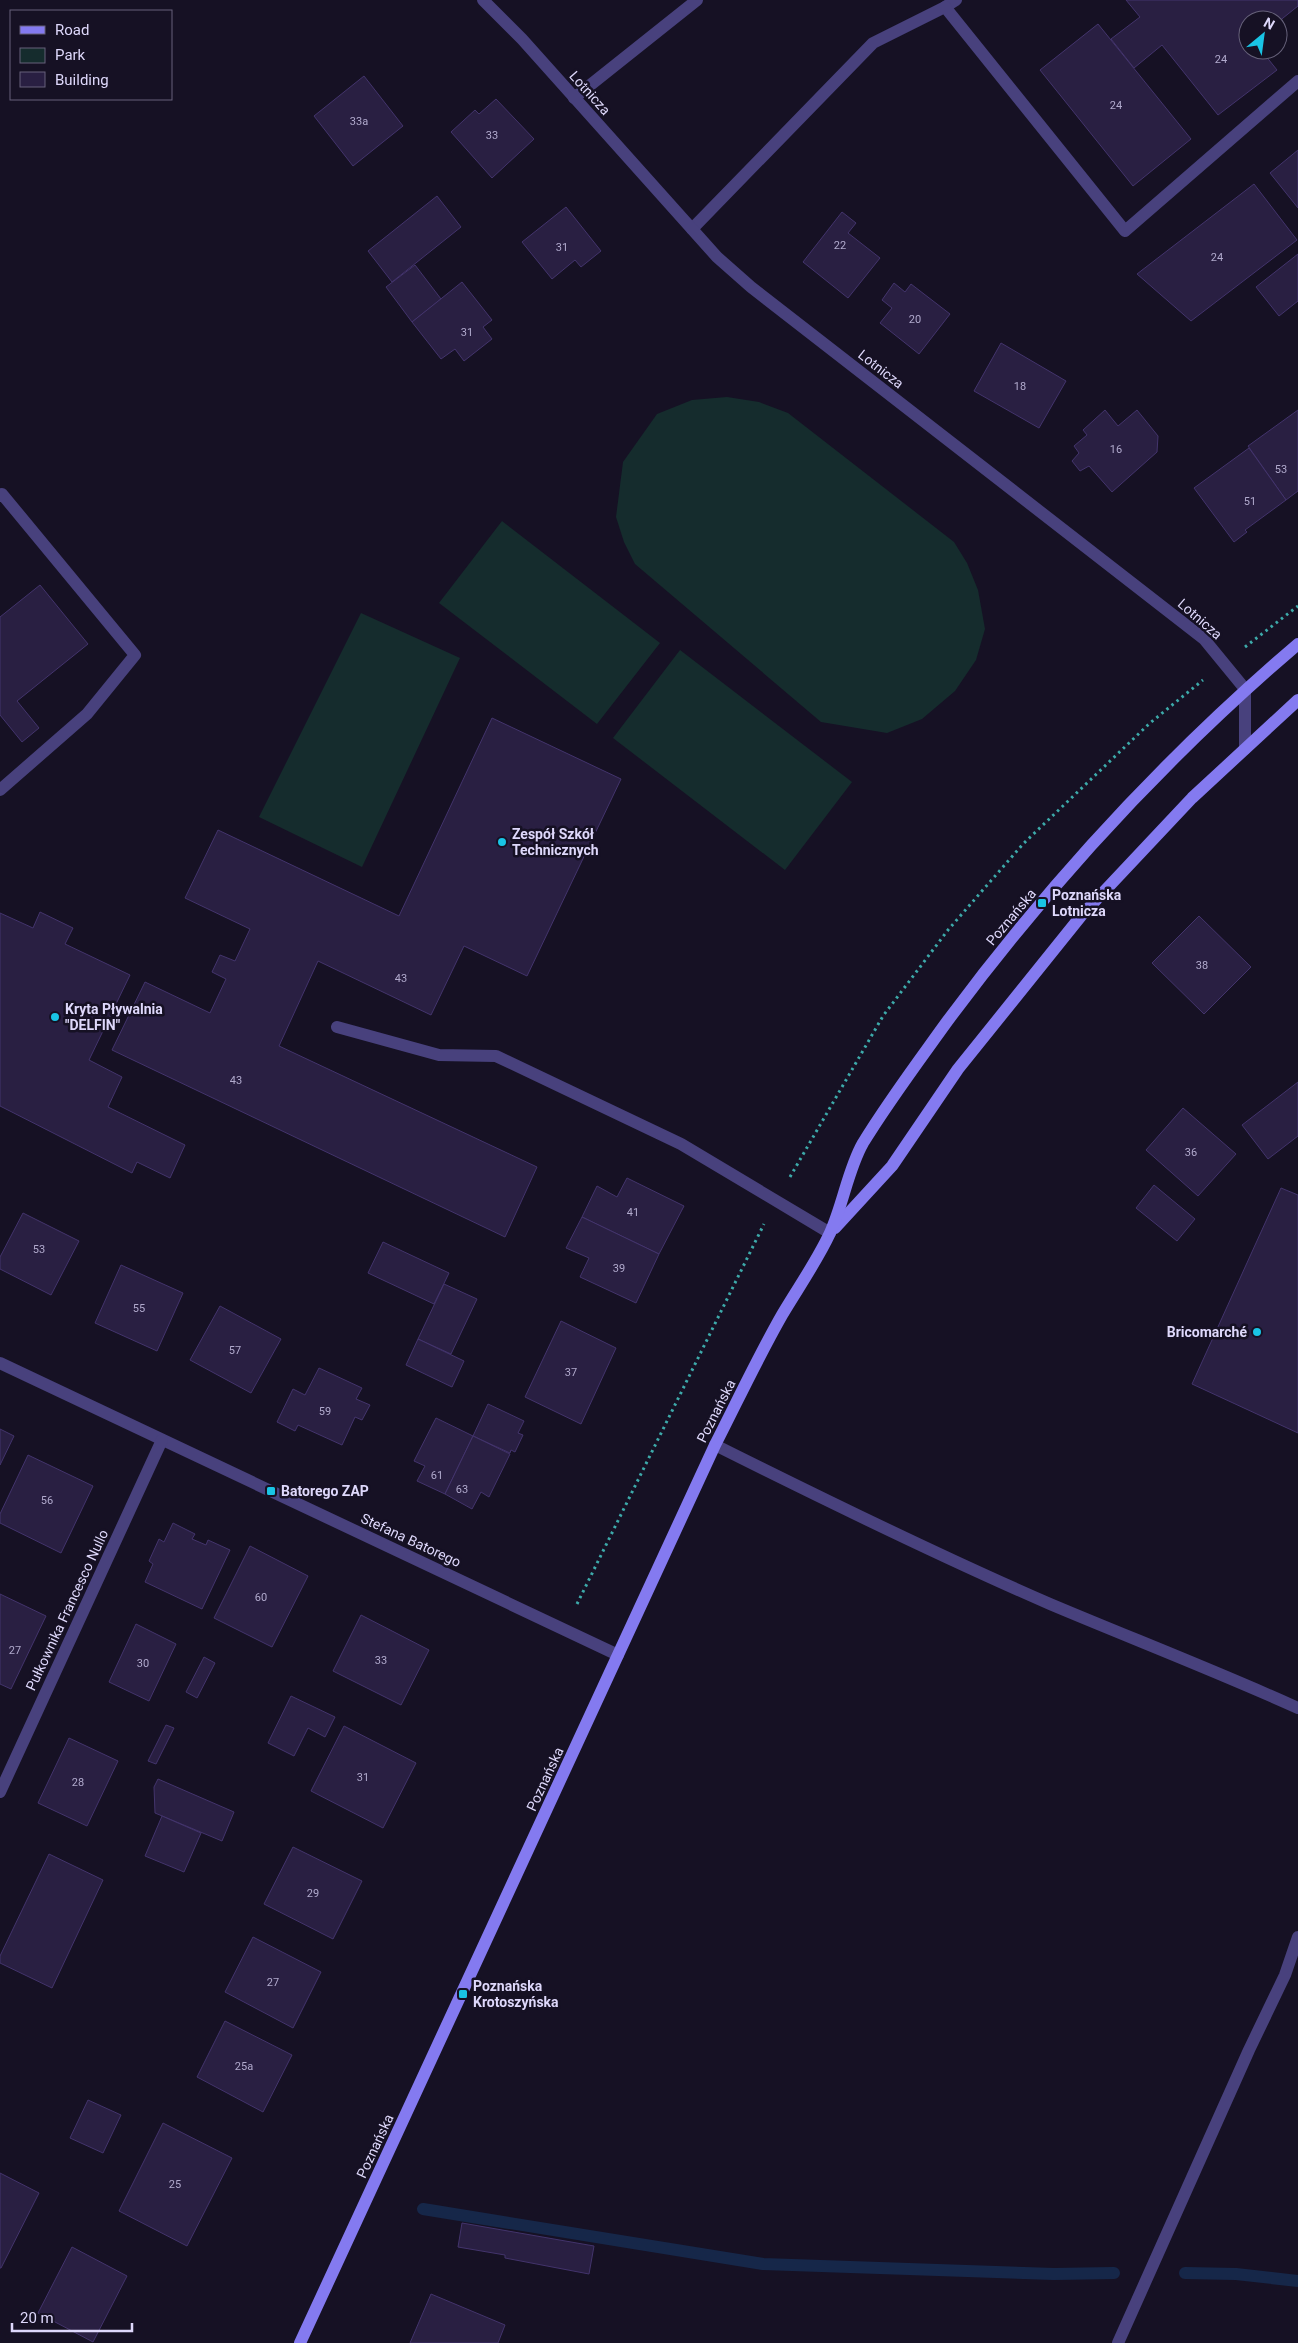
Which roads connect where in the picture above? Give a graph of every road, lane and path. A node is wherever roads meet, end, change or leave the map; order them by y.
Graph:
1 (483, 0) edge
2 (697, 0) edge
3 (951, 4) edge
4 (1298, 81) edge
5 (574, 98) junction
6 (692, 229) junction
7 (0, 496) edge
8 (1298, 606) edge
9 (1298, 644) edge
10 (1224, 663) junction
11 (1245, 690) junction
12 (1298, 700) edge
13 (1245, 749) junction
14 (0, 790) edge
15 (337, 1027) dead end
16 (830, 1233) junction
17 (0, 1364) edge
18 (162, 1440) junction
19 (715, 1445) junction
20 (618, 1654) junction
21 (1298, 1708) edge
22 (0, 1792) edge
23 (1298, 1938) edge
24 (300, 2343) edge
25 (1118, 2343) edge

1 - 5 street, Lotnicza
2 - 5 street
3 - 4 street
3 - 6 street
5 - 6 street, Lotnicza
6 - 10 street, Lotnicza
7 - 14 street
8 - 10 path
9 - 11 main road, Poznańska
10 - 11 street, Lotnicza
11 - 13 street
11 - 16 main road, Poznańska
12 - 13 main road, Poznańska
13 - 16 main road, Poznańska
15 - 16 street
16 - 19 main road, Poznańska
17 - 18 street, Stefana Batorego
18 - 20 street, Stefana Batorego
18 - 22 street, Pułkownika Francesco Nullo
19 - 20 main road, Poznańska
19 - 21 street
20 - 24 main road, Poznańska
23 - 25 street

